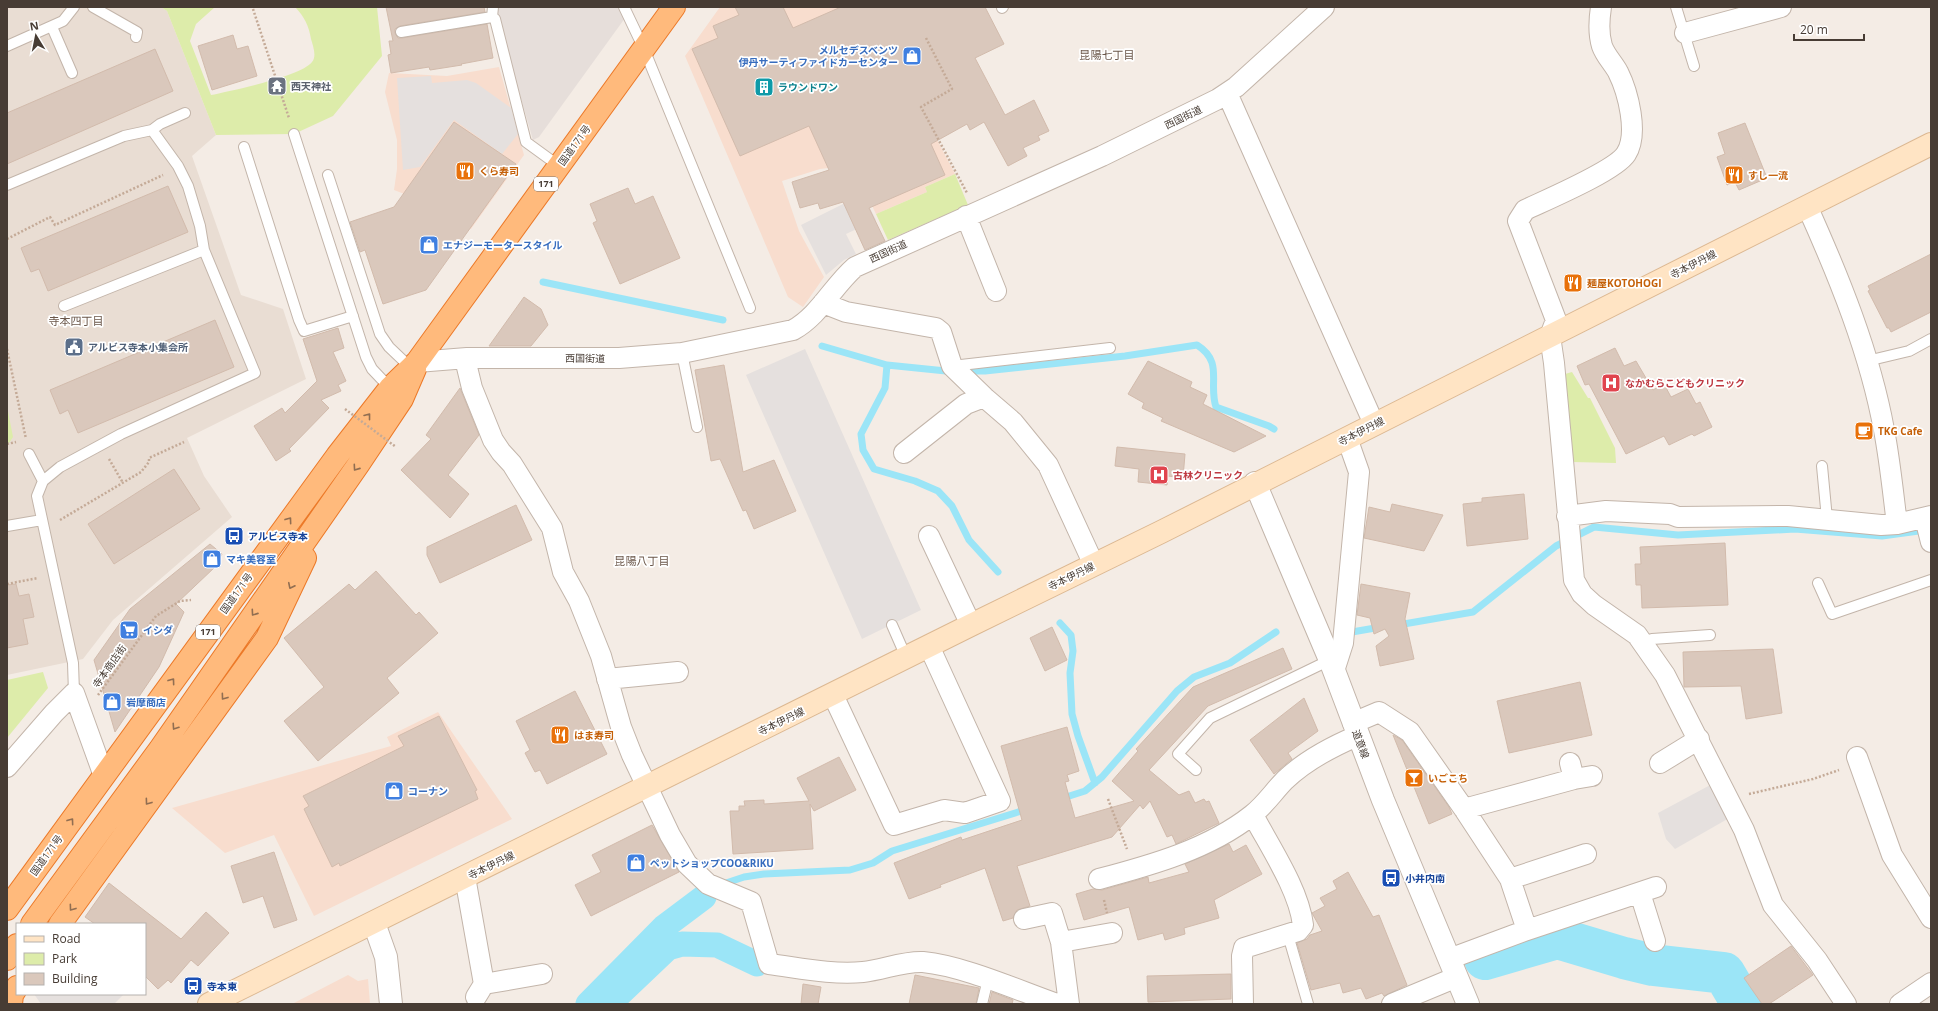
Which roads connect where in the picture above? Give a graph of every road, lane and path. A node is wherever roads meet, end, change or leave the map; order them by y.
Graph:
1 (74, 7) edge
2 (93, 7) edge
3 (492, 7) edge
4 (624, 7) edge
5 (674, 7) edge
6 (1601, 7) edge
7 (1676, 7) edge
8 (1781, 7) edge
9 (253, 9) dead end
10 (1318, 9) edge
11 (492, 18) junction
12 (52, 26) junction
13 (401, 32) dead end
14 (1685, 33) junction
15 (136, 36) dead end
16 (926, 38) dead end
17 (7, 46) edge
18 (644, 49) junction
19 (1694, 66) dead end
20 (72, 73) dead end
21 (1227, 93) junction
22 (185, 114) dead end
23 (152, 130) junction
24 (294, 134) joint
25 (1931, 144) edge
26 (244, 147) dead end
27 (559, 166) junction
28 (178, 168) junction
29 (328, 175) dead end
30 (7, 185) edge
31 (1807, 206) junction
32 (971, 214) junction
33 (7, 239) edge
34 (204, 250) junction
35 (996, 291) dead end
36 (823, 303) junction
37 (64, 306) dead end
38 (750, 308) dead end
39 (353, 316) junction
40 (1550, 336) junction
41 (1931, 339) edge
42 (1110, 348) dead end
43 (7, 349) edge
44 (682, 353) junction
45 (465, 359) junction
46 (1867, 361) junction
47 (414, 365) junction
48 (952, 366) junction
49 (390, 388) junction
50 (984, 397) junction
51 (346, 409) dead end
52 (1374, 424) junction
53 (697, 427) dead end
54 (1347, 438) junction
55 (184, 442) dead end
56 (101, 445) junction
57 (396, 447) dead end
58 (904, 453) dead end
59 (29, 454) joint
60 (1822, 466) dead end
61 (43, 481) junction
62 (123, 483) junction
63 (1255, 483) junction
64 (333, 501) junction
65 (1567, 516) junction
66 (1928, 517) edge
67 (1827, 519) junction
68 (43, 524) junction
69 (1897, 524) junction
70 (7, 526) edge
71 (929, 536) dead end
72 (1931, 542) edge
73 (1094, 565) junction
74 (54, 575) junction
75 (1931, 580) edge
76 (1818, 583) dead end
77 (7, 584) edge
78 (191, 600) dead end
79 (892, 625) dead end
80 (971, 625) junction
81 (1710, 636) dead end
82 (1641, 642) junction
83 (929, 646) junction
84 (906, 657) junction
85 (1332, 666) junction
86 (678, 672) dead end
87 (607, 679) junction
88 (74, 693) junction
89 (833, 695) junction
90 (95, 701) dead end
91 (1355, 729) junction
92 (1698, 739) junction
93 (1858, 761) joint
94 (1660, 764) dead end
95 (7, 767) edge
96 (1196, 770) dead end
97 (1579, 773) dead end
98 (104, 776) junction
99 (648, 786) junction
100 (1108, 799) dead end
101 (1728, 799) junction
102 (1464, 809) junction
103 (1252, 815) junction
104 (1586, 854) dead end
105 (1134, 869) junction
106 (466, 877) junction
107 (1099, 879) joint
108 (1510, 879) junction
109 (7, 909) edge
110 (1931, 918) edge
111 (1024, 919) dead end
112 (33, 923) edge
113 (61, 923) edge
114 (374, 923) junction
115 (1527, 930) junction
116 (1112, 933) joint
117 (1288, 935) junction
118 (1655, 941) dead end
119 (1061, 942) junction
120 (16, 946) edge
121 (7, 959) edge
122 (1453, 968) junction
123 (542, 974) dead end
124 (988, 979) junction
125 (1931, 983) edge
126 (1404, 1002) edge
127 (209, 1004) edge
128 (391, 1004) edge
129 (982, 1004) edge
130 (1056, 1004) edge
131 (1069, 1004) edge
132 (1243, 1004) edge
133 (1308, 1004) edge
134 (1468, 1004) edge
135 (1846, 1004) edge
136 (1900, 1004) edge

1 - 12 lane
2 - 15 lane
3 - 11 lane
4 - 18 lane
5 - 18 highway, 国道171号 / 171
6 - 40 street
7 - 14 lane
8 - 14 street
9 - 24 path
10 - 21 street, 西国街道
11 - 13 lane
11 - 27 lane
12 - 17 lane
12 - 20 lane
14 - 19 lane
16 - 32 path
18 - 27 highway, 国道171号 / 171
18 - 38 lane
21 - 32 street, 西国街道
21 - 52 street
22 - 23 lane
23 - 28 lane
23 - 30 lane
24 - 39 lane
25 - 31 main road, 寺本伊丹線
26 - 39 lane
27 - 47 highway, 国道171号 / 171
28 - 33 path
28 - 34 lane
29 - 47 lane
31 - 40 main road, 寺本伊丹線
31 - 46 street
32 - 35 street
32 - 36 street, 西国街道
34 - 37 lane
34 - 56 lane
36 - 44 street, 西国街道
36 - 48 street
39 - 49 lane
40 - 52 main road, 寺本伊丹線
40 - 65 street
41 - 46 lane
42 - 48 lane
43 - 59 path
44 - 45 street, 西国街道
44 - 53 lane
45 - 47 street, 西国街道
45 - 87 street
46 - 69 street
47 - 49 highway, 国道171号 / 171
47 -> 64 highway, 国道171号 / 171
48 - 50 street
98 -> 49 highway, 国道171号 / 171
50 - 58 street
50 - 73 street
51 - 57 path, bridge
52 - 54 main road, 寺本伊丹線
54 - 63 main road, 寺本伊丹線
54 - 85 street
55 - 62 path
56 - 61 lane
56 - 62 path
59 - 61 lane
60 - 67 lane
61 - 68 lane
62 - 68 path
63 - 73 main road, 寺本伊丹線
63 - 85 street, 道意線
64 -> 112 highway, 国道171号 / 171
64 -> 113 highway
65 - 67 street
65 - 82 street
66 - 69 street
66 - 72 street
67 - 69 street
68 - 70 lane
68 - 74 lane
71 - 80 street
73 - 80 main road, 寺本伊丹線
74 - 77 path
74 - 88 lane
75 - 76 lane
78 - 90 path, 寺本商店街
79 - 84 lane
80 - 83 main road, 寺本伊丹線
81 - 82 lane
82 - 92 street
83 - 84 main road, 寺本伊丹線
83 - 89 street
84 - 89 main road, 寺本伊丹線
85 - 91 street, 道意線
85 - 96 lane
86 - 87 street
87 - 99 street
88 - 95 street
88 - 98 street
89 - 99 main road, 寺本伊丹線
91 - 102 street
91 - 103 street
91 - 122 street, 道意線
92 - 94 street
92 - 101 street
93 - 101 path
93 - 110 street
97 - 102 street
109 -> 98 highway, 国道171号 / 171
99 - 106 main road, 寺本伊丹線
99 - 124 street
100 - 105 path
101 - 135 street
102 - 108 street
103 - 105 street
103 - 117 street
104 - 108 street
105 - 107 street
106 - 114 main road, 寺本伊丹線
106 - 123 street
107 - 116 path
108 - 115 street
111 - 119 street
114 - 127 main road, 寺本伊丹線
114 - 128 street
115 - 118 street
115 - 122 street
116 - 119 street
117 - 132 street
117 - 133 lane
119 - 131 street
120 - 121 highway
122 - 126 street
122 - 134 street, 道意線
124 - 129 lane
124 - 130 street
125 - 136 street

